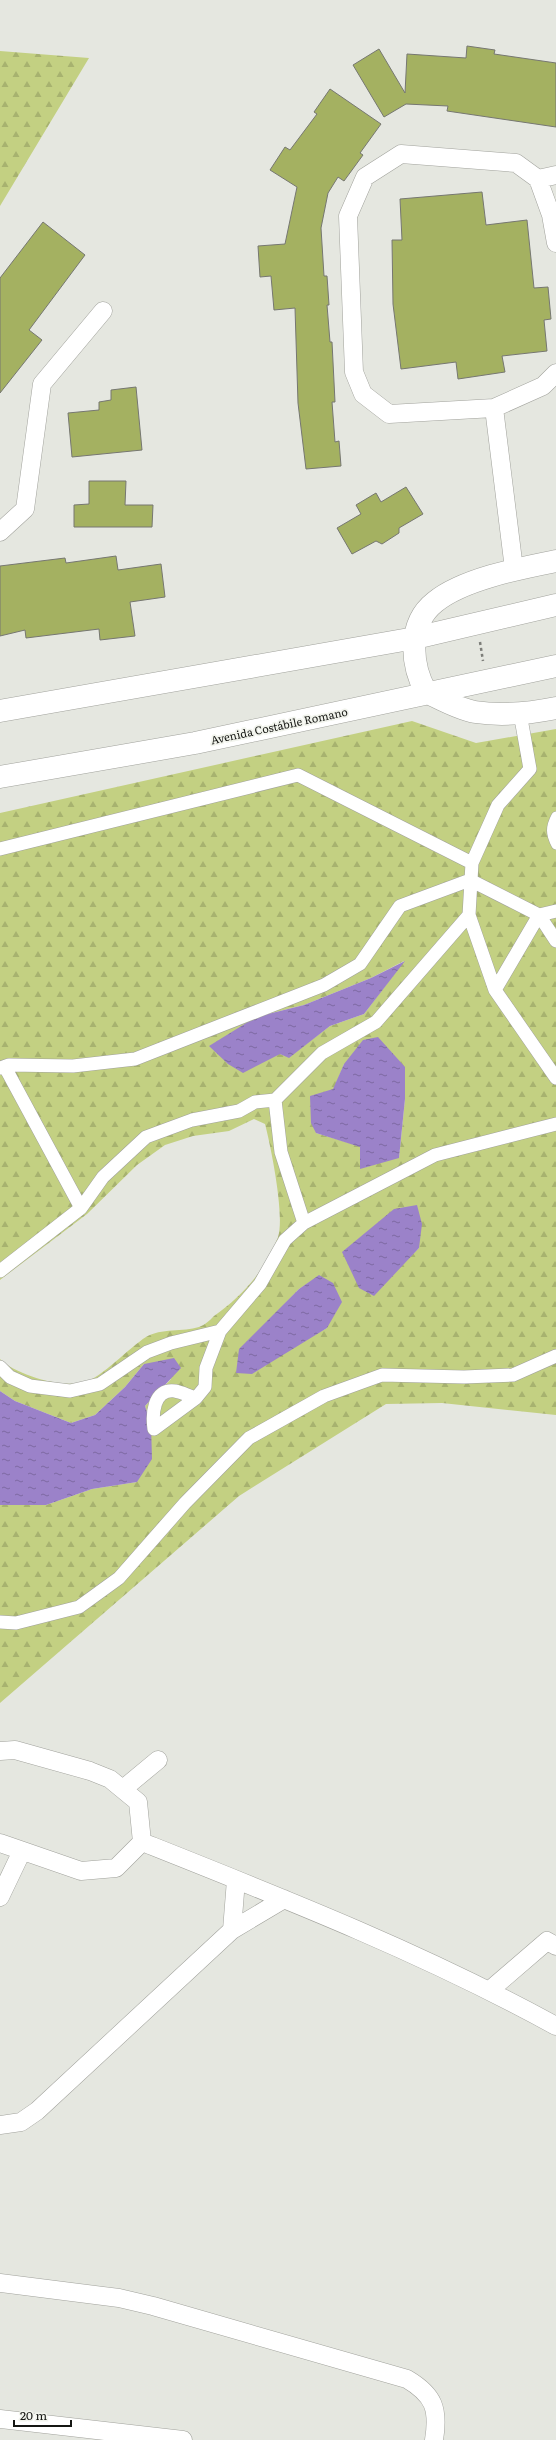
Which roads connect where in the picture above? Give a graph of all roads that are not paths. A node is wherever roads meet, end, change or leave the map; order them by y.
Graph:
1 (556, 174) edge
2 (538, 179) junction
3 (556, 243) edge
4 (103, 311) dead end
5 (556, 373) edge
6 (494, 408) junction
7 (0, 532) edge
8 (556, 561) edge
9 (514, 569) junction
10 (556, 605) edge
11 (415, 638) junction
12 (556, 666) edge
13 (426, 692) junction
14 (556, 708) edge
15 (0, 711) edge
16 (520, 713) junction
17 (0, 777) edge
18 (556, 816) edge
19 (556, 845) edge
20 (0, 849) edge
21 (472, 863) junction
22 (470, 880) junction
23 (556, 912) edge
24 (469, 915) junction
25 (539, 915) junction
26 (556, 941) edge
27 (495, 990) junction
28 (2, 1067) edge
29 (556, 1078) edge
30 (275, 1100) junction
31 (556, 1124) edge
32 (81, 1208) junction
33 (304, 1223) junction
34 (0, 1270) edge
35 (220, 1331) junction
36 (556, 1356) edge
37 (0, 1367) edge
38 (196, 1398) dead end
39 (0, 1622) edge
40 (0, 1751) edge
41 (158, 1760) dead end
42 (123, 1789) junction
43 (142, 1842) junction
44 (0, 1843) edge
45 (22, 1851) junction
46 (236, 1880) junction
47 (0, 1897) edge
48 (284, 1899) junction
49 (232, 1930) junction
50 (556, 1946) edge
51 (490, 1990) junction
52 (556, 2026) edge
53 (0, 2125) edge
54 (0, 2282) edge
55 (0, 2420) edge
56 (183, 2440) edge
57 (434, 2440) edge

1 - 2 street
2 - 3 street
2 - 6 street
4 - 7 street
5 - 6 street
6 - 9 street
8 - 9 main road
9 - 11 main road
10 - 11 main road
11 - 13 main road
11 - 15 main road
12 - 13 main road, Avenida Costábile Romano
13 - 16 main road
13 - 17 main road, Avenida Costábile Romano
14 - 16 main road
16 - 21 street
18 - 19 lane
20 - 21 street
21 - 22 street
22 - 24 street
22 - 25 street
22 - 28 street
23 - 25 street
24 - 27 street
24 - 30 street
25 - 26 street
25 - 27 street
27 - 29 street
28 - 32 street
30 - 32 street
30 - 33 street
31 - 33 street
32 - 34 street
33 - 35 street
35 - 37 street
35 - 38 street
36 - 39 street
40 - 42 street
41 - 42 street
42 - 43 street
43 - 45 street
43 - 46 street
44 - 45 street
45 - 47 street
46 - 48 street
46 - 49 street
48 - 49 street
48 - 51 street
49 - 53 street
50 - 51 street
51 - 52 street
54 - 57 street
55 - 56 street

